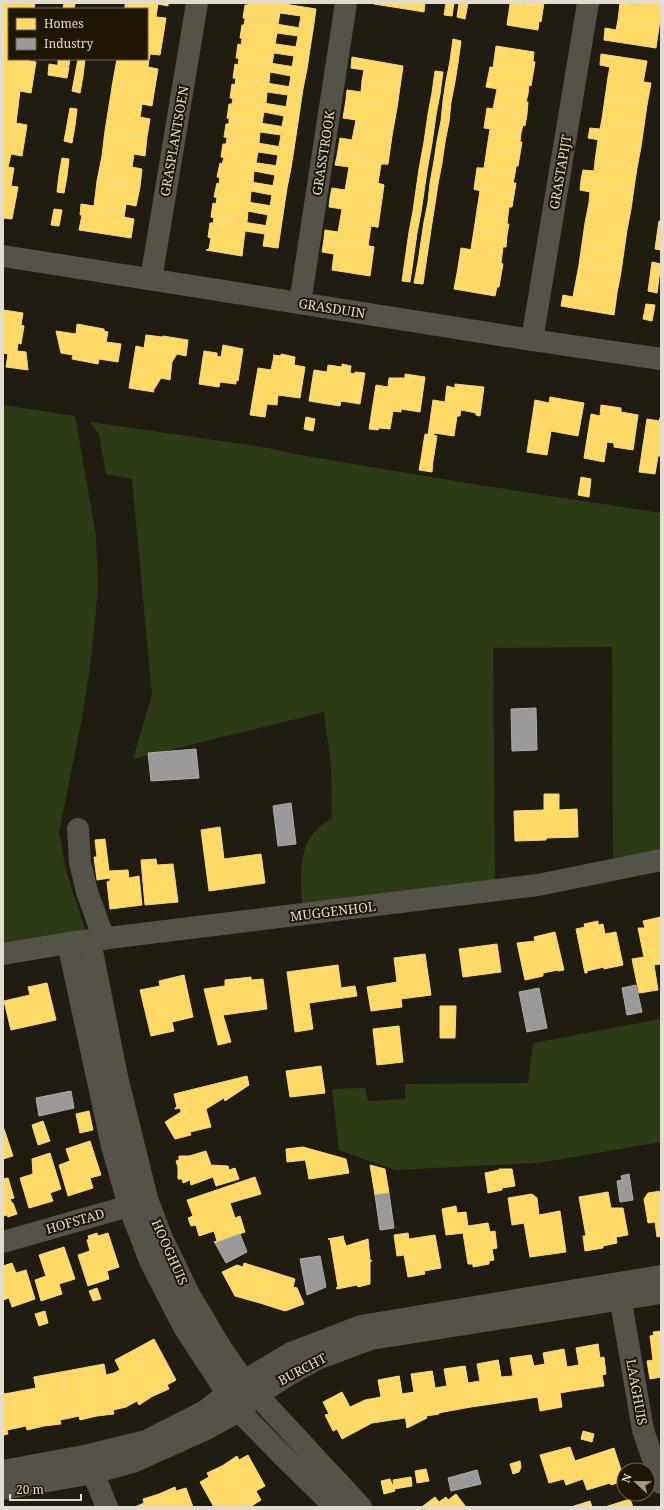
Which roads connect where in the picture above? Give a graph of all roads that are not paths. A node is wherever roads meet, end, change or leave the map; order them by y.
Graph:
1 (197, 3) edge
2 (346, 3) edge
3 (588, 3) edge
4 (3, 256) edge
5 (151, 279) junction
6 (300, 303) junction
7 (532, 340) junction
8 (661, 359) edge
9 (78, 829) dead end
10 (661, 860) edge
11 (97, 940) junction
12 (68, 943) junction
13 (3, 954) edge
14 (138, 1202) junction
15 (3, 1242) edge
16 (661, 1276) edge
17 (619, 1292) junction
18 (661, 1293) edge
19 (242, 1390) junction
20 (239, 1411) junction
21 (91, 1464) junction
22 (3, 1472) edge
23 (661, 1483) edge
24 (3, 1489) edge
25 (107, 1507) edge
26 (335, 1507) edge
27 (361, 1507) edge

1 - 5 street, GRASPLANTSOEN
2 - 6 street, GRASSTROOK
3 - 7 street, GRASTAPIJT
4 - 5 street, GRASDUIN
5 - 6 street, GRASDUIN
6 - 7 street, GRASDUIN
7 - 8 street, GRASDUIN
9 - 11 street, HOOGHUIS
10 - 11 street, MUGGENHOL
11 - 12 street, MUGGENHOL
11 - 14 street, HOOGHUIS
12 - 13 street, MUGGENHOL
12 - 14 street, HOOGHUIS
14 - 15 street, HOFSTAD
14 - 19 street, HOOGHUIS
16 - 17 street, BURCHT
17 - 18 street, BURCHT
17 - 19 street, BURCHT
17 - 23 street, LAAGHUIS
19 - 20 street, BURCHT
19 - 21 street, BURCHT
19 - 27 street, HOOGHUIS
20 - 21 street, BURCHT
20 - 26 street
21 - 22 street, BURCHT
21 - 24 street, BURCHT
21 - 25 street

